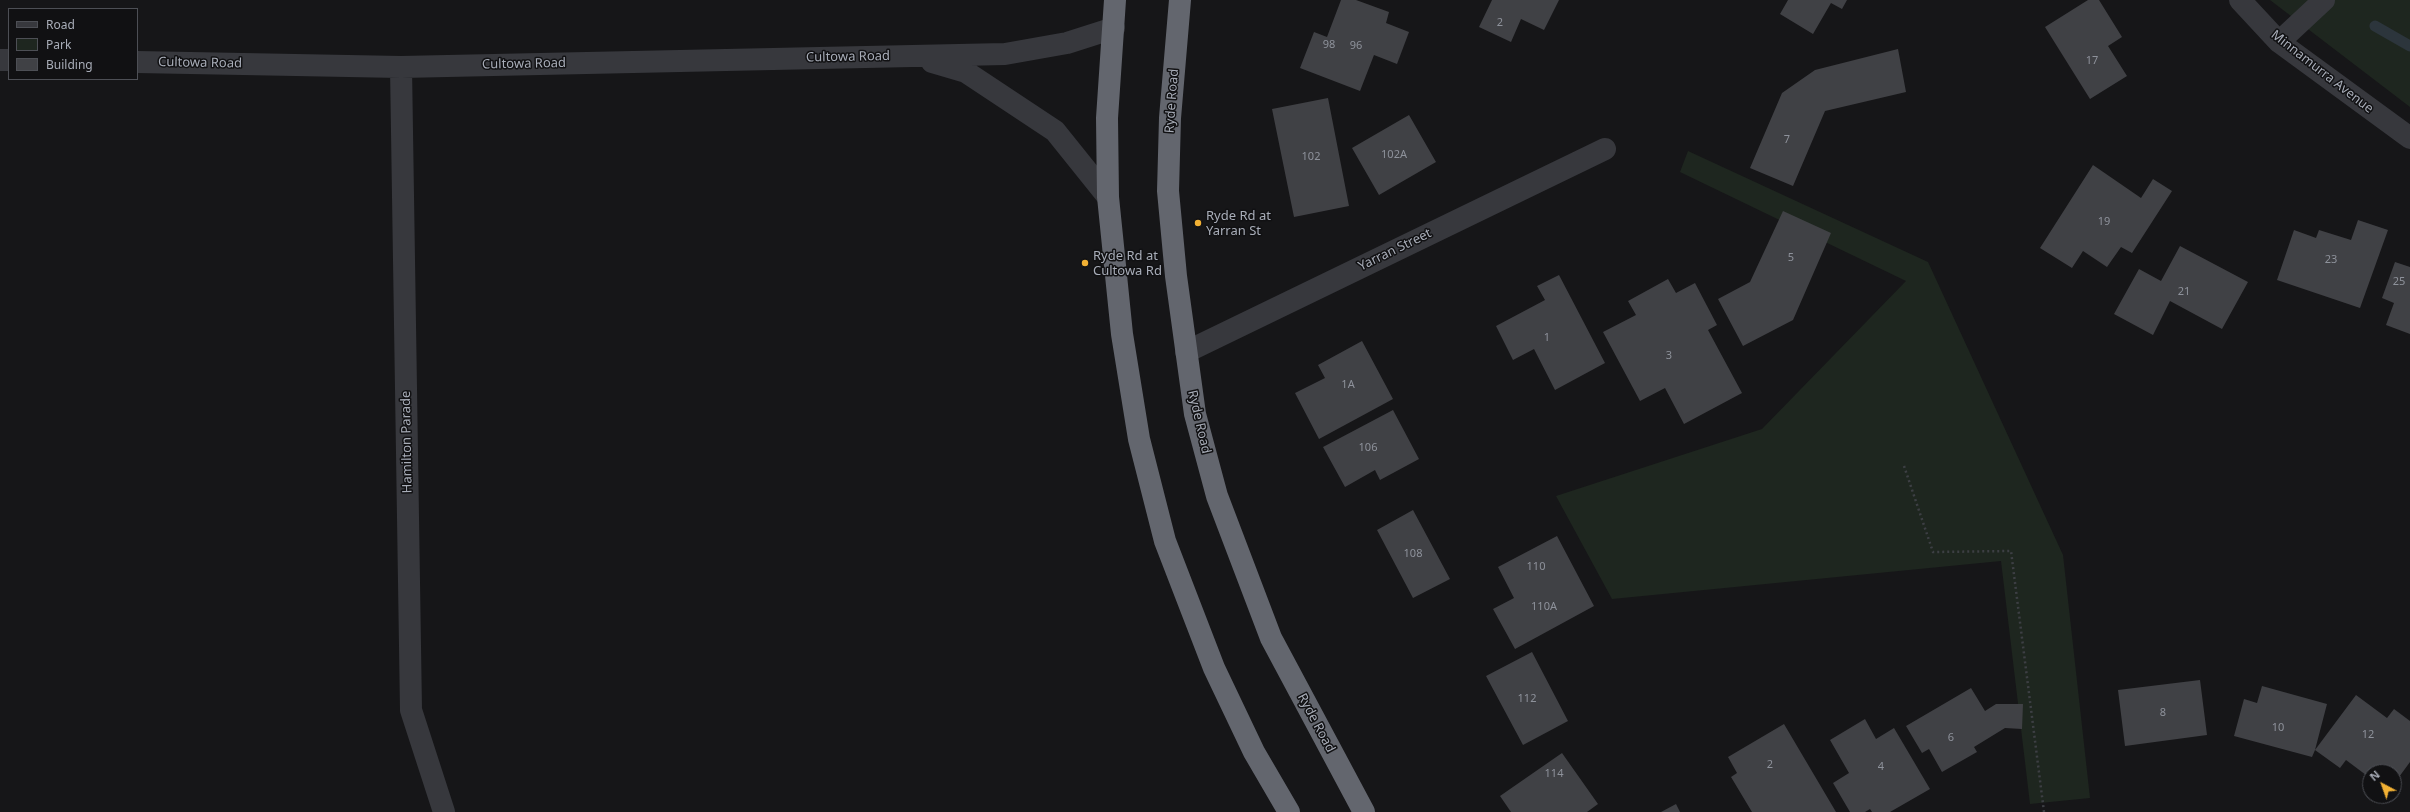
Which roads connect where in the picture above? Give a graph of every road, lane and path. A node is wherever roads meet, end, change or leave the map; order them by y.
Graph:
1 (1115, 0) edge
2 (1180, 0) edge
3 (2240, 0) edge
4 (2324, 0) edge
5 (1114, 28) junction
6 (2279, 42) junction
7 (912, 56) junction
8 (138, 62) edge
9 (402, 66) junction
10 (2410, 138) edge
11 (1605, 148) dead end
12 (1108, 197) junction
13 (1186, 352) junction
14 (1904, 466) dead end
15 (444, 812) edge
16 (1289, 812) edge
17 (1364, 812) edge
18 (2044, 812) edge

1 - 5 highway
2 - 13 highway, Ryde Road
3 - 6 street, Minnamurra Avenue
4 - 6 street
5 - 7 street, Cultowa Road
5 - 12 highway
6 - 10 street, Minnamurra Avenue
7 - 9 street, Cultowa Road
7 - 12 street, Cultowa Road
8 - 9 street, Cultowa Road
9 - 15 street, Hamilton Parade
11 - 13 street, Yarran Street
12 - 16 highway
13 - 17 highway, Ryde Road
14 - 18 path

